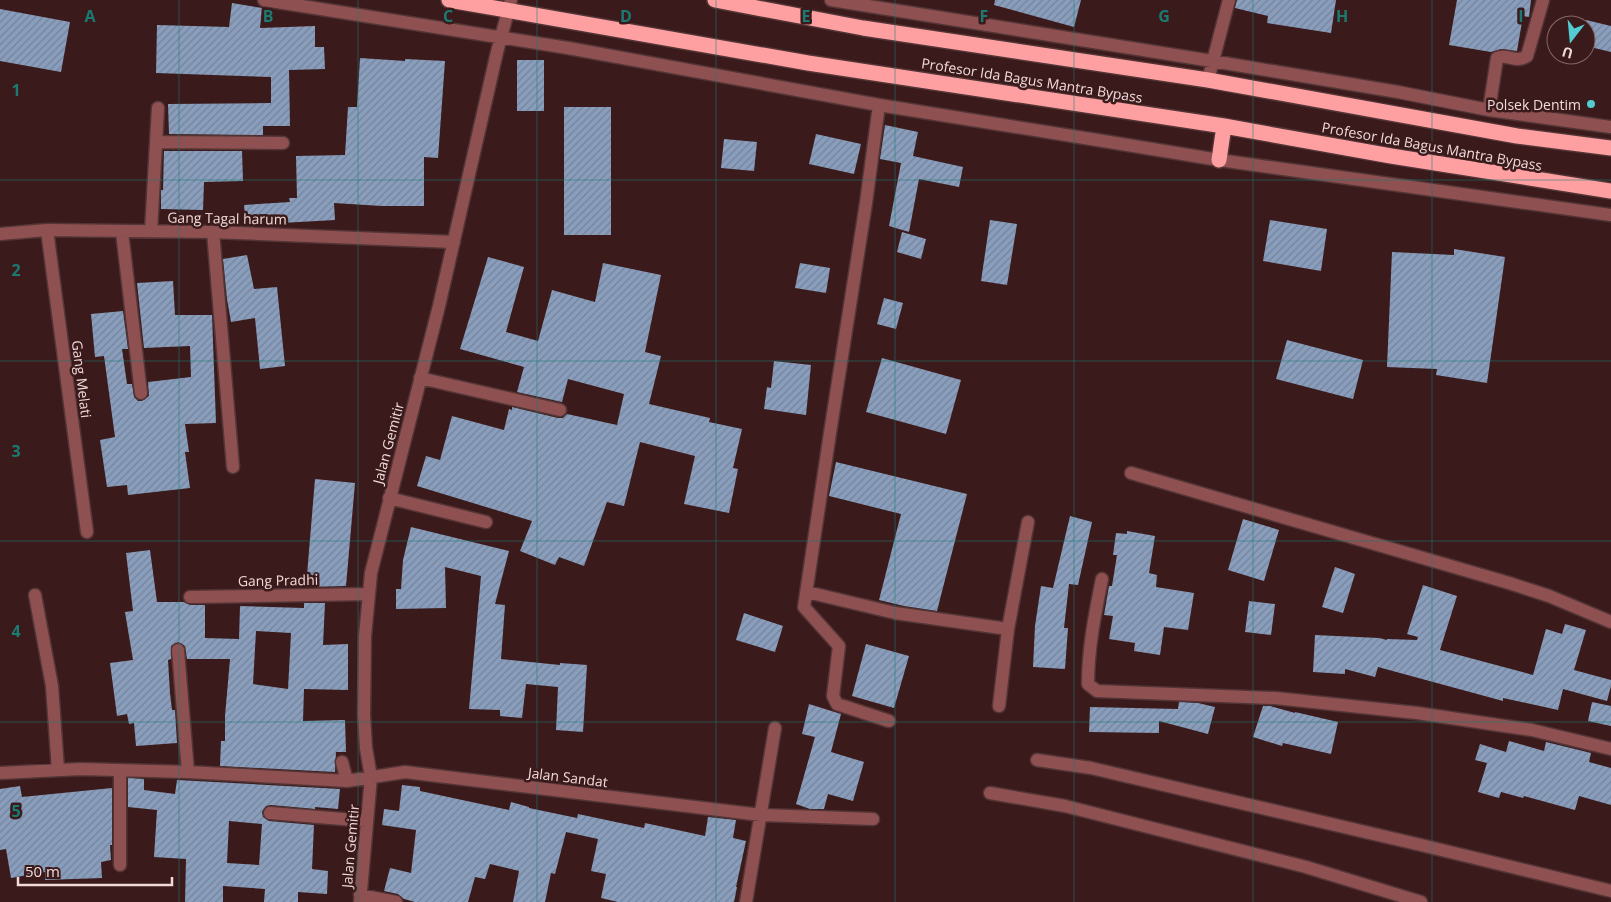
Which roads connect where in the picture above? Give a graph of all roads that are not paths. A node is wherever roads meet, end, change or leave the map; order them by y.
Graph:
1 (264, 0) edge
2 (449, 0) edge
3 (715, 0) edge
4 (831, 0) edge
5 (1229, 0) edge
6 (1543, 0) edge
7 (509, 5) edge
8 (888, 5) edge
9 (501, 38) junction
10 (1212, 60) junction
11 (1208, 80) junction
12 (879, 106) junction
13 (158, 108) dead end
14 (1489, 110) junction
15 (1224, 126) junction
16 (1611, 127) edge
17 (156, 142) junction
18 (283, 143) dead end
19 (1611, 148) edge
20 (1219, 160) junction
21 (1611, 191) edge
22 (1611, 215) edge
23 (47, 230) junction
24 (151, 231) junction
25 (122, 232) junction
26 (213, 232) junction
27 (1, 233) edge
28 (454, 242) junction
29 (420, 378) junction
30 (141, 393) dead end
31 (560, 410) dead end
32 (233, 467) dead end
33 (1131, 473) dead end
34 (389, 498) junction
35 (486, 522) dead end
36 (1028, 522) dead end
37 (87, 532) dead end
38 (1102, 579) dead end
39 (807, 592) junction
40 (368, 594) junction
41 (36, 595) dead end
42 (190, 597) dead end
43 (1611, 622) edge
44 (1008, 629) junction
45 (178, 650) dead end
46 (1000, 706) dead end
47 (888, 721) dead end
48 (775, 728) dead end
49 (1611, 749) edge
50 (1037, 760) dead end
51 (342, 762) dead end
52 (58, 770) junction
53 (120, 770) junction
54 (188, 772) junction
55 (0, 773) edge
56 (371, 777) junction
57 (347, 782) junction
58 (990, 793) dead end
59 (270, 813) dead end
60 (761, 815) junction
61 (873, 819) dead end
62 (367, 821) junction
63 (120, 865) dead end
64 (1611, 891) edge
65 (360, 899) edge
66 (396, 902) edge
67 (746, 902) edge
68 (1421, 902) edge

1 - 9 street
2 - 7 highway, Profesor Ida Bagus Mantra Bypass
3 - 11 highway, Profesor Ida Bagus Mantra Bypass
4 - 8 street
5 - 10 street
6 - 14 street
7 - 9 street, Jalan Gemitir
7 - 15 highway, Profesor Ida Bagus Mantra Bypass
8 - 10 street
9 - 12 street
9 - 28 street, Jalan Gemitir
10 - 11 street
10 - 14 street
11 - 19 highway, Profesor Ida Bagus Mantra Bypass
12 - 20 street
12 - 39 street
13 - 17 street
14 - 16 street
15 - 20 highway
15 - 21 highway, Profesor Ida Bagus Mantra Bypass
17 - 18 street
17 - 24 street
20 - 22 street
23 - 25 street, Gang Tagal harum
23 - 27 street, Gang Tagal harum
23 - 37 street, Gang Melati
24 - 25 street, Gang Tagal harum
24 - 26 street, Gang Tagal harum
25 - 30 street
26 - 28 street, Gang Tagal harum
26 - 32 street
28 - 29 street, Jalan Gemitir
29 - 31 street
29 - 34 street, Jalan Gemitir
33 - 43 street
34 - 35 street
34 - 40 street, Jalan Gemitir
36 - 44 street
38 - 49 street
39 - 44 street
39 - 47 street
40 - 42 street, Gang Pradhi
40 - 56 street, Jalan Gemitir
41 - 52 street
44 - 46 street
45 - 54 street
48 - 60 street
50 - 64 street
51 - 57 street
52 - 53 street, Jalan Sandat
52 - 55 street, Jalan Sandat
53 - 54 street, Jalan Sandat
53 - 63 street
54 - 57 street, Jalan Sandat
56 - 57 street, Jalan Sandat
56 - 60 street, Jalan Sandat
56 - 62 street, Jalan Gemitir
58 - 68 street
59 - 62 street
60 - 61 street, Jalan Sandat
60 - 67 street
62 - 65 street, Jalan Gemitir
65 - 66 street

